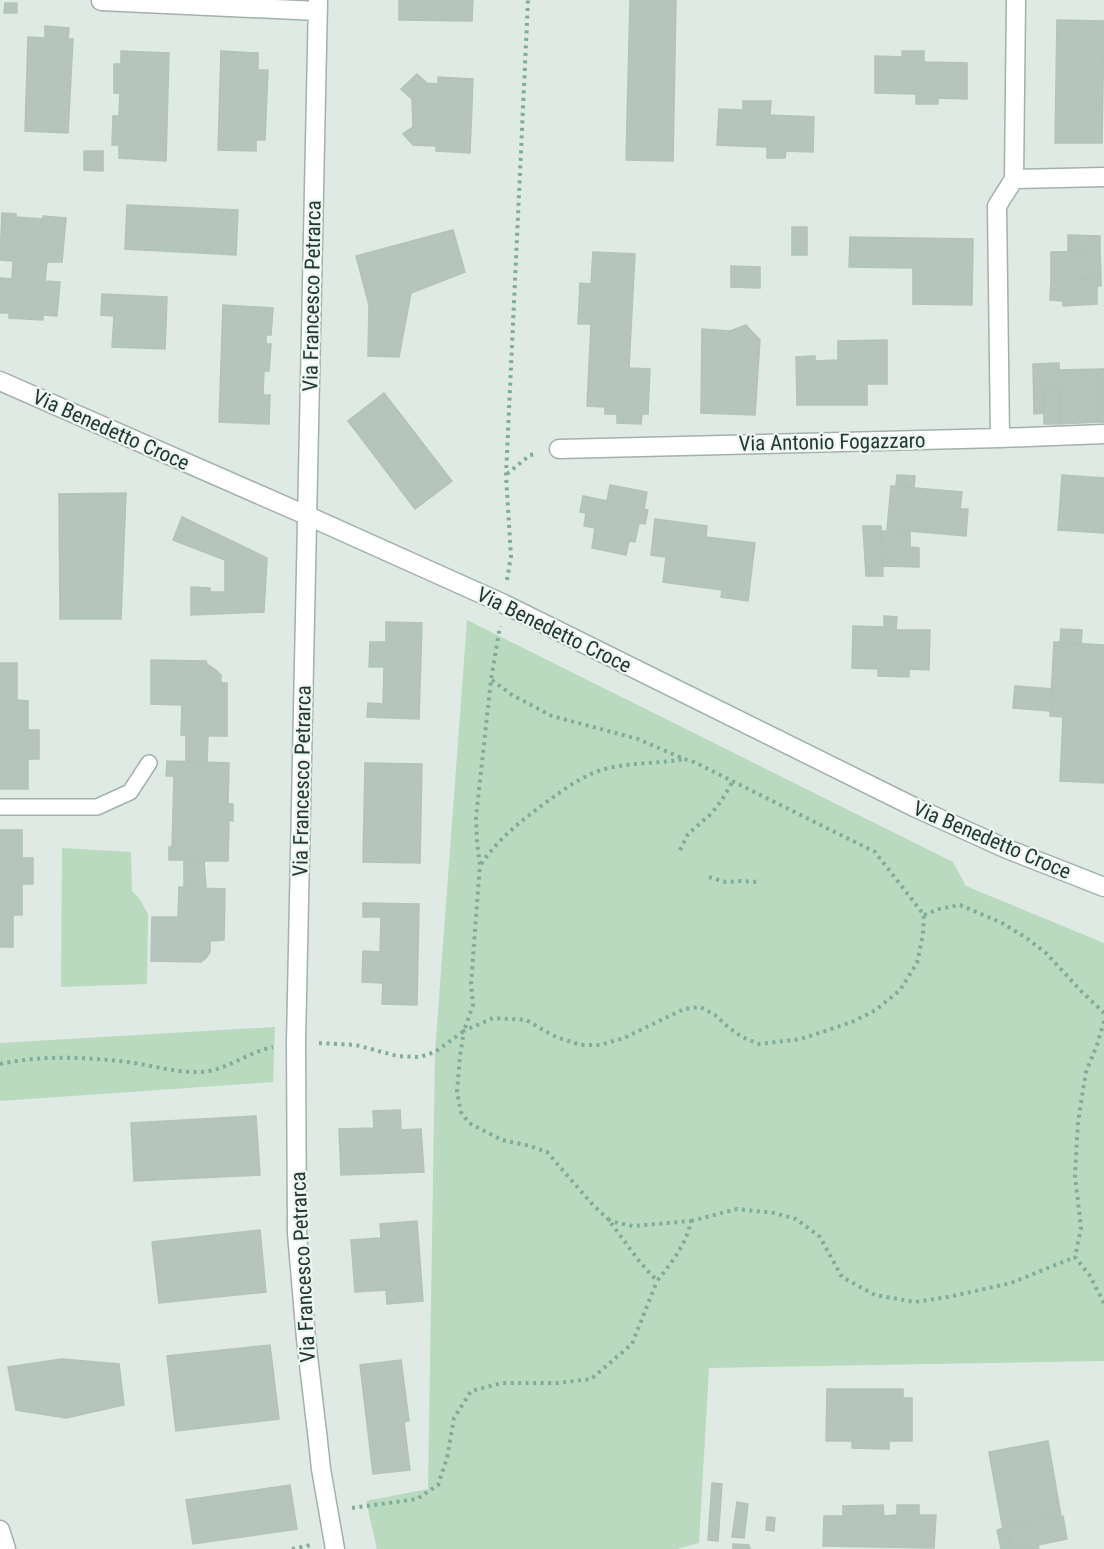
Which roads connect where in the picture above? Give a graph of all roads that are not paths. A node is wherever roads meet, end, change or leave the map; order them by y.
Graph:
1 (1016, 0) edge
2 (101, 1) edge
3 (318, 6) edge
4 (1104, 177) edge
5 (1014, 179) junction
6 (0, 381) edge
7 (1104, 434) edge
8 (1000, 438) junction
9 (559, 449) road end
10 (308, 516) junction
11 (148, 763) dead end
12 (0, 807) edge
13 (1104, 887) edge
14 (0, 1530) edge
15 (6, 1549) edge
16 (335, 1549) edge

1 - 5 street
2 - 3 street, Via Francesco Petrarca
3 - 10 street, Via Francesco Petrarca
4 - 5 street
5 - 8 street
6 - 10 street, Via Benedetto Croce
7 - 8 street, Via Antonio Fogazzaro
8 - 9 street, Via Antonio Fogazzaro
10 - 13 street, Via Benedetto Croce
10 - 16 street, Via Francesco Petrarca
11 - 12 lane
14 - 15 street

